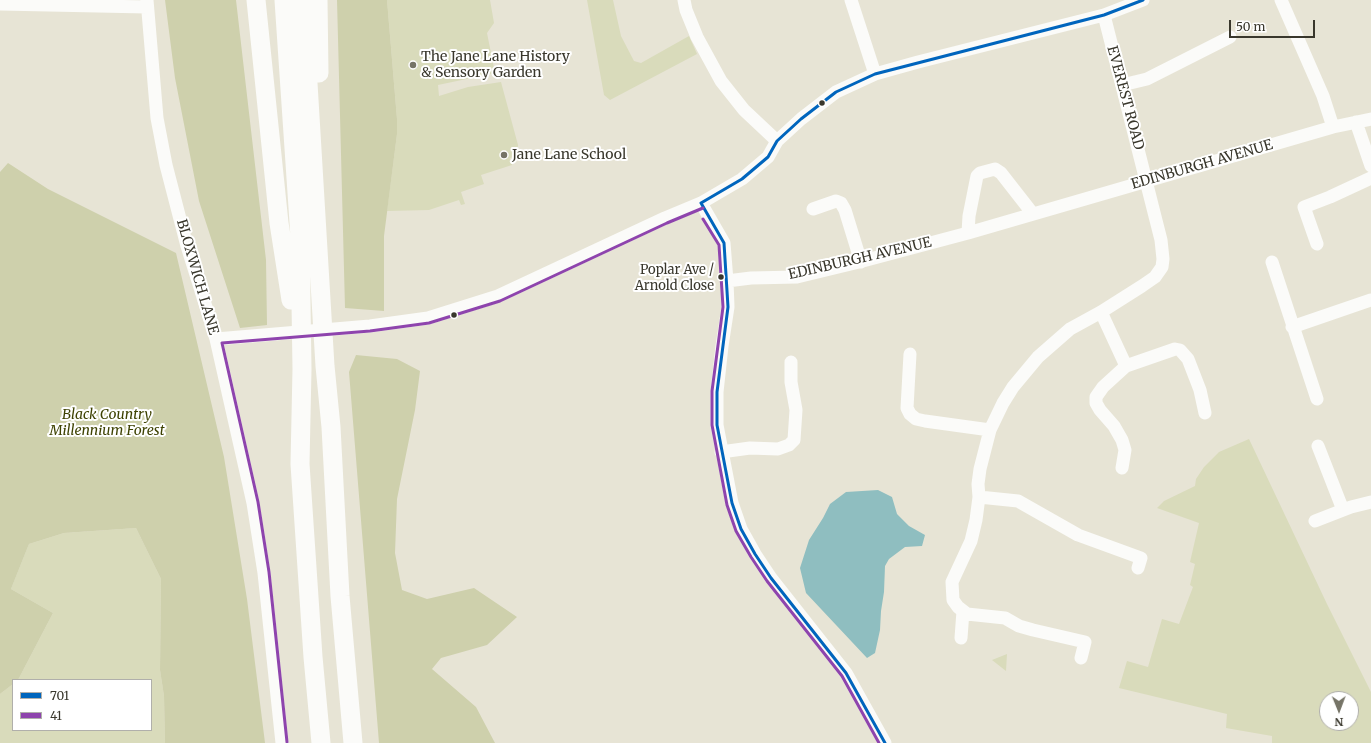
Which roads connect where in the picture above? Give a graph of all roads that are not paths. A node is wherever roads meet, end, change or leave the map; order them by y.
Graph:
1 (256, 0) edge
2 (284, 0) edge
3 (303, 0) edge
4 (318, 0) edge
5 (684, 0) edge
6 (851, 0) edge
7 (1142, 0) edge
8 (1282, 0) edge
9 (0, 4) edge
10 (147, 4) edge
11 (1104, 15) junction
12 (1230, 37) dead end
13 (875, 74) junction
14 (1122, 85) junction
15 (1371, 118) edge
16 (1356, 122) junction
17 (1333, 127) junction
18 (777, 141) junction
19 (1371, 166) edge
20 (1371, 178) edge
21 (1146, 181) junction
22 (701, 203) junction
23 (813, 209) dead end
24 (1033, 214) junction
25 (968, 233) junction
26 (1317, 244) dead end
27 (860, 262) junction
28 (1272, 262) dead end
29 (727, 281) junction
30 (1371, 300) edge
31 (1101, 312) junction
32 (1292, 326) junction
33 (216, 339) junction
34 (910, 354) dead end
35 (791, 362) dead end
36 (325, 366) junction
37 (1126, 366) junction
38 (302, 368) junction
39 (1317, 399) dead end
40 (1205, 413) dead end
41 (990, 430) junction
42 (1318, 446) dead end
43 (721, 452) junction
44 (1122, 468) dead end
45 (979, 497) junction
46 (1371, 502) edge
47 (1343, 510) junction
48 (1315, 521) dead end
49 (1138, 568) dead end
50 (963, 611) junction
51 (961, 638) dead end
52 (1081, 658) dead end
53 (282, 743) edge
54 (321, 743) edge
55 (353, 743) edge
56 (885, 743) edge

1 - 38 highway
2 - 38 highway
3 - 36 highway
4 - 36 highway
5 - 18 street
6 - 13 street
7 - 11 street
8 - 17 street
9 - 10 street
10 - 33 street, BLOXWICH LANE
11 - 13 street
11 - 14 street, EVEREST ROAD
12 - 14 street
13 - 18 street
14 - 21 street, EVEREST ROAD
15 - 16 street, EDINBURGH AVENUE
16 - 17 street, EDINBURGH AVENUE
16 - 19 street
17 - 21 street, EDINBURGH AVENUE
18 - 22 street
20 - 26 street
21 - 24 street, EDINBURGH AVENUE
21 - 31 street, EVEREST ROAD
22 - 29 street
22 - 33 street
23 - 27 street
24 - 25 street, EDINBURGH AVENUE
24 - 25 street
25 - 27 street, EDINBURGH AVENUE
27 - 29 street, EDINBURGH AVENUE
28 - 32 street
29 - 43 street
30 - 32 street
31 - 37 street
31 - 41 street, EVEREST ROAD
32 - 39 street
33 - 53 street, BLOXWICH LANE
34 - 41 street
35 - 43 street
36 - 55 highway
37 - 40 street
37 - 44 street
38 - 54 highway
41 - 45 street, EVEREST ROAD
42 - 47 street
43 - 56 street
45 - 49 street
45 - 50 street, EVEREST ROAD
46 - 47 street
47 - 48 street
50 - 51 street
50 - 52 street

